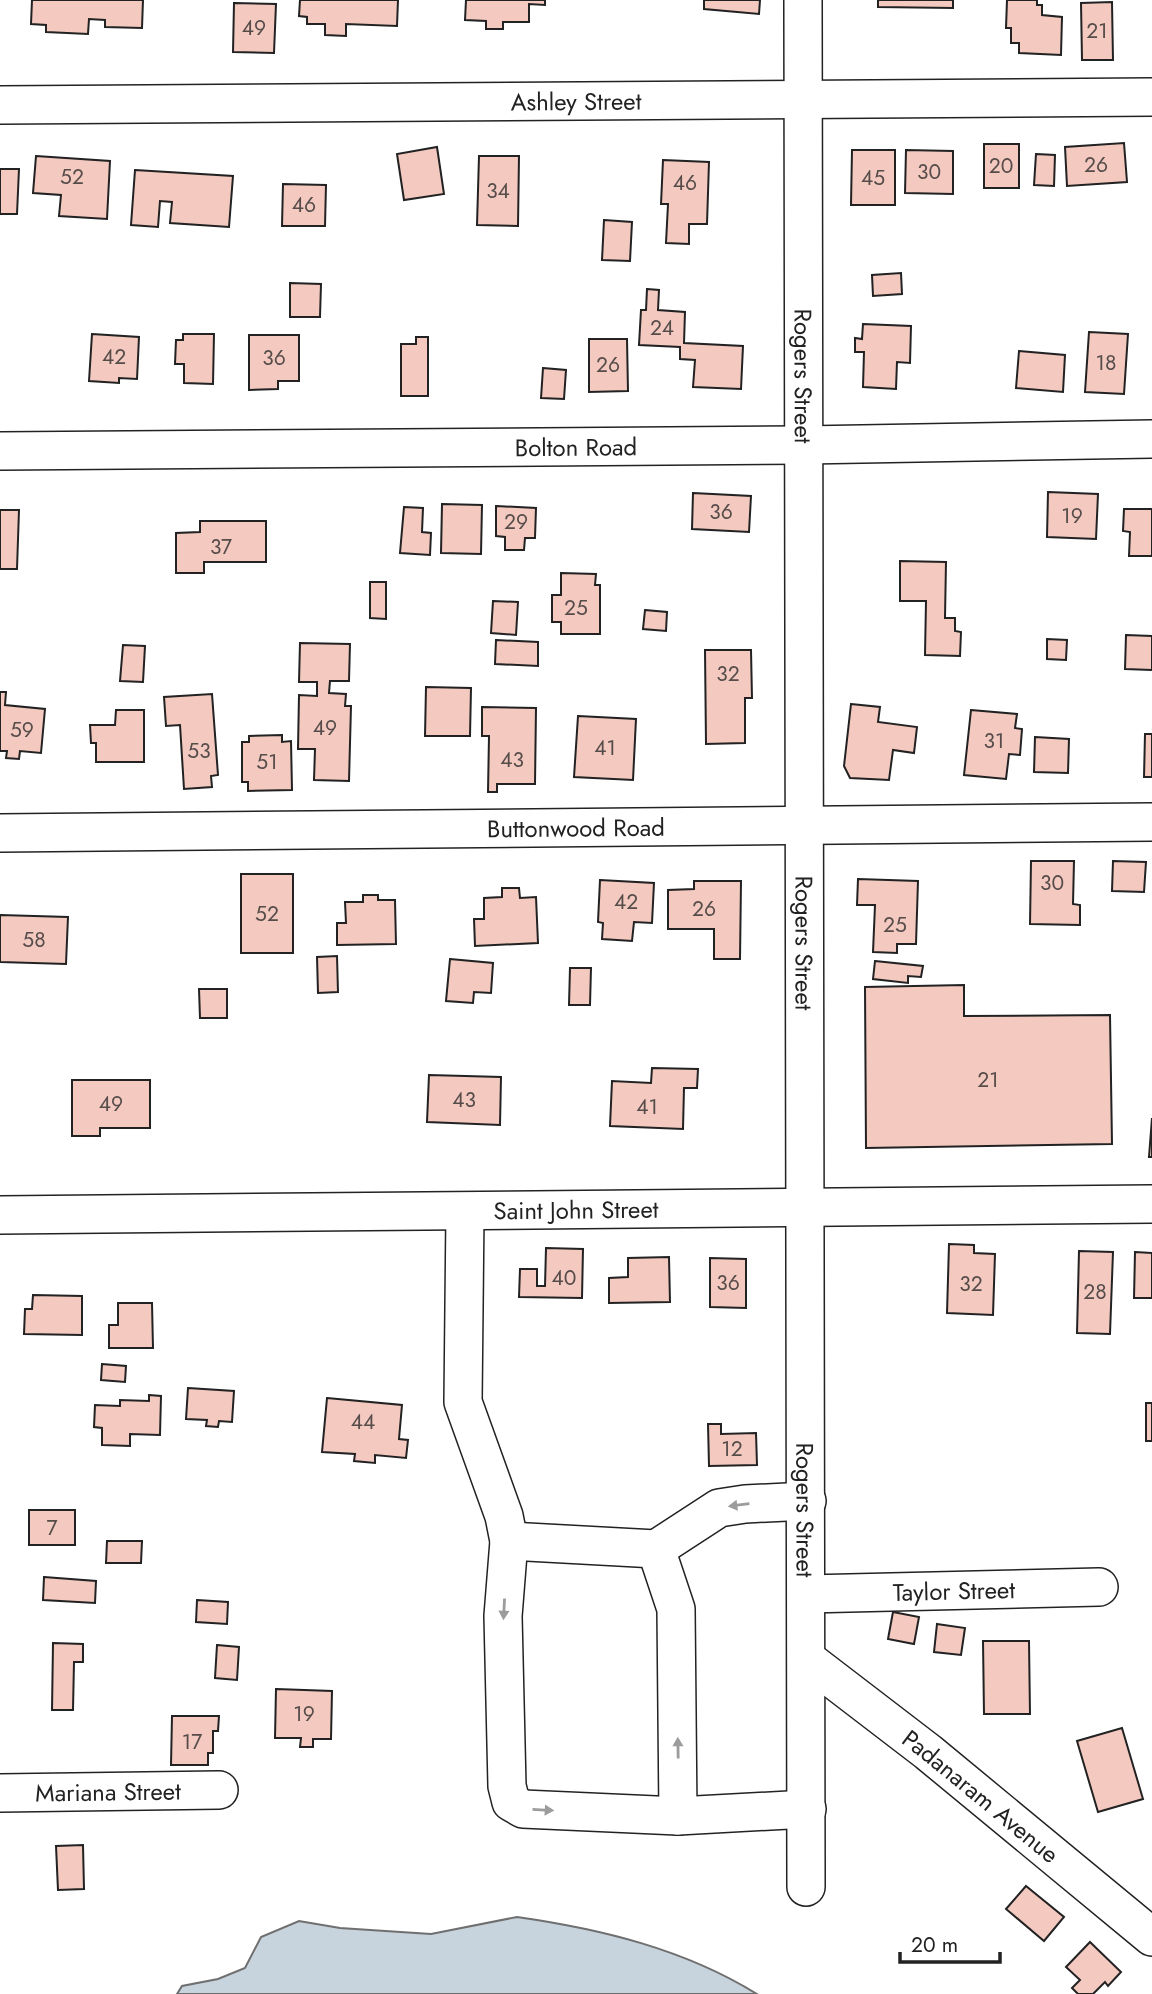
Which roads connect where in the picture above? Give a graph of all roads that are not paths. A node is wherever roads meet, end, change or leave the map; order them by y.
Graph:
1 (803, 0) edge
2 (1152, 97) edge
3 (803, 99) junction
4 (0, 105) edge
5 (1152, 439) edge
6 (805, 445) junction
7 (0, 451) edge
8 (1152, 822) edge
9 (806, 825) junction
10 (0, 833) edge
11 (1152, 1204) edge
12 (805, 1207) junction
13 (465, 1212) junction
14 (0, 1215) edge
15 (807, 1501) junction
16 (509, 1541) junction
17 (656, 1549) junction
18 (1099, 1587) dead end
19 (807, 1594) junction
20 (808, 1660) junction
21 (219, 1790) dead end
22 (0, 1793) edge
23 (807, 1809) junction
24 (678, 1816) junction
25 (807, 1887) dead end
26 (1152, 1937) edge

1 - 3 street, Rogers Street
2 - 3 street, Ashley Street
3 - 4 street, Ashley Street
3 - 6 street, Rogers Street
5 - 6 street, Bolton Road
6 - 7 street, Bolton Road
6 - 9 street, Rogers Street
8 - 9 street, Buttonwood Road
9 - 10 street, Buttonwood Road
9 - 12 street, Rogers Street
11 - 12 street, Saint John Street
12 - 13 street, Saint John Street
12 - 15 street, Rogers Street
13 - 14 street, Saint John Street
13 - 16 street
15 -> 17 street
15 - 19 street, Rogers Street
16 - 17 street
16 -> 24 street
24 -> 17 street
18 - 19 street, Taylor Street
19 - 20 street, Rogers Street
20 - 23 street, Rogers Street
20 - 26 street, Padanaram Avenue
21 - 22 street, Mariana Street
23 - 24 street
23 - 25 street, Rogers Street

